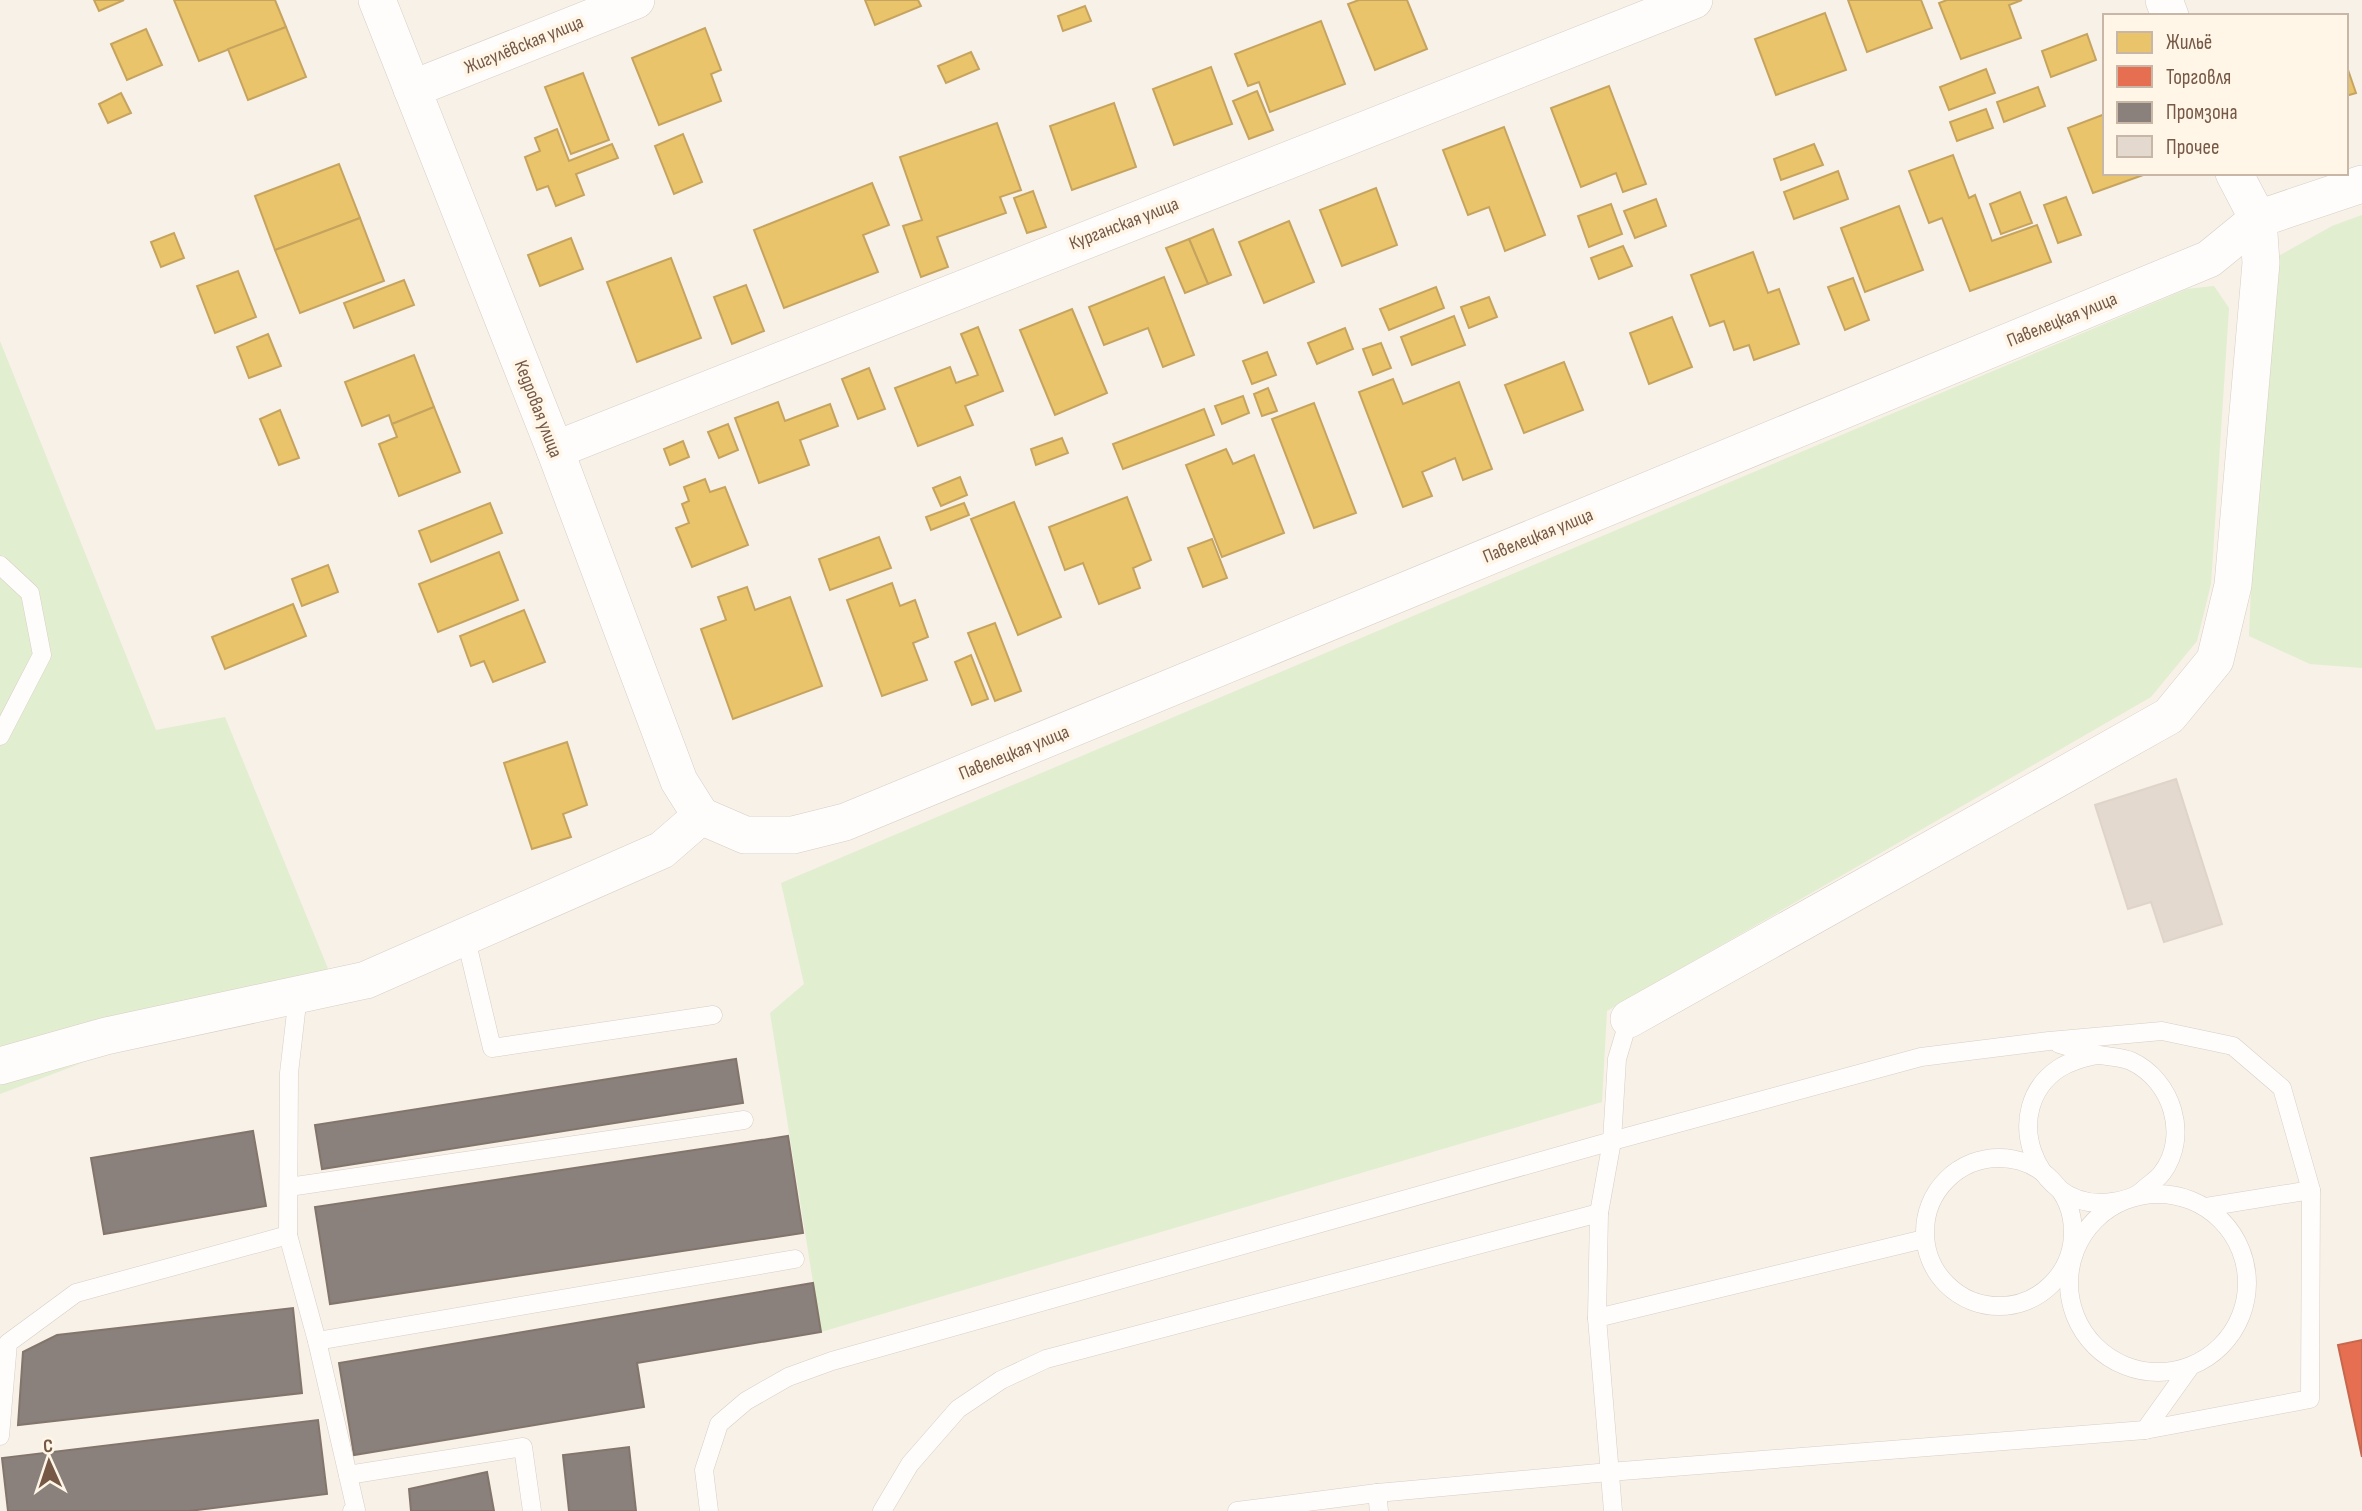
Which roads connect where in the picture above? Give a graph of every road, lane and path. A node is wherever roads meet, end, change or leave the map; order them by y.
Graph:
1 (377, 0) edge
2 (636, 0) edge
3 (1694, 0) edge
4 (412, 89) junction
5 (2235, 175) edge
6 (2362, 184) edge
7 (2258, 219) junction
8 (555, 450) junction
9 (0, 565) edge
10 (0, 736) edge
11 (701, 816) junction
12 (466, 935) junction
13 (298, 995) junction
14 (713, 1015) dead end
15 (1629, 1019) joint
16 (2049, 1041) junction
17 (2097, 1055) junction
18 (0, 1066) edge
19 (744, 1120) dead end
20 (1612, 1141) junction
21 (2039, 1169) junction
22 (289, 1187) junction
23 (2311, 1190) junction
24 (2137, 1195) junction
25 (2206, 1207) junction
26 (1599, 1213) junction
27 (288, 1235) junction
28 (1924, 1239) junction
29 (2070, 1255) junction
30 (795, 1259) dead end
31 (1597, 1318) junction
32 (317, 1341) junction
33 (2190, 1367) junction
34 (2145, 1430) junction
35 (0, 1436) edge
36 (1609, 1472) junction
37 (348, 1475) junction
38 (1378, 1502) edge
39 (356, 1511) edge
40 (532, 1511) edge
41 (709, 1511) edge
42 (882, 1511) edge
43 (1237, 1511) edge
44 (1613, 1511) edge

1 - 4 street, Кедровая улица
2 - 4 street, Жигулёвская улица
3 - 8 street, Курганская улица
4 - 8 street, Кедровая улица
5 - 7 street
6 - 7 street, Павелецкая улица
7 - 11 street, Павелецкая улица
7 - 15 street
8 - 11 street, Кедровая улица
9 - 10 lane
11 - 12 street
12 - 13 street
12 - 14 lane
13 - 18 street
13 - 22 lane
15 - 20 lane
16 - 17 lane
16 - 20 lane
16 - 23 lane
17 - 21 lane
17 - 24 lane
19 - 22 lane
20 - 26 lane
20 - 41 lane
21 - 24 lane
21 - 28 lane
21 - 29 lane
22 - 27 lane
23 - 25 lane
23 - 34 lane
24 - 25 lane
24 - 29 lane
25 - 33 lane
26 - 31 lane
26 - 42 lane
27 - 32 lane
27 - 35 lane
28 - 29 lane
28 - 31 lane
29 - 33 lane
30 - 32 lane
31 - 36 lane
32 - 37 lane
33 - 34 lane
34 - 36 lane
36 - 38 lane
36 - 44 lane
37 - 39 lane
37 - 40 lane
38 - 43 lane

